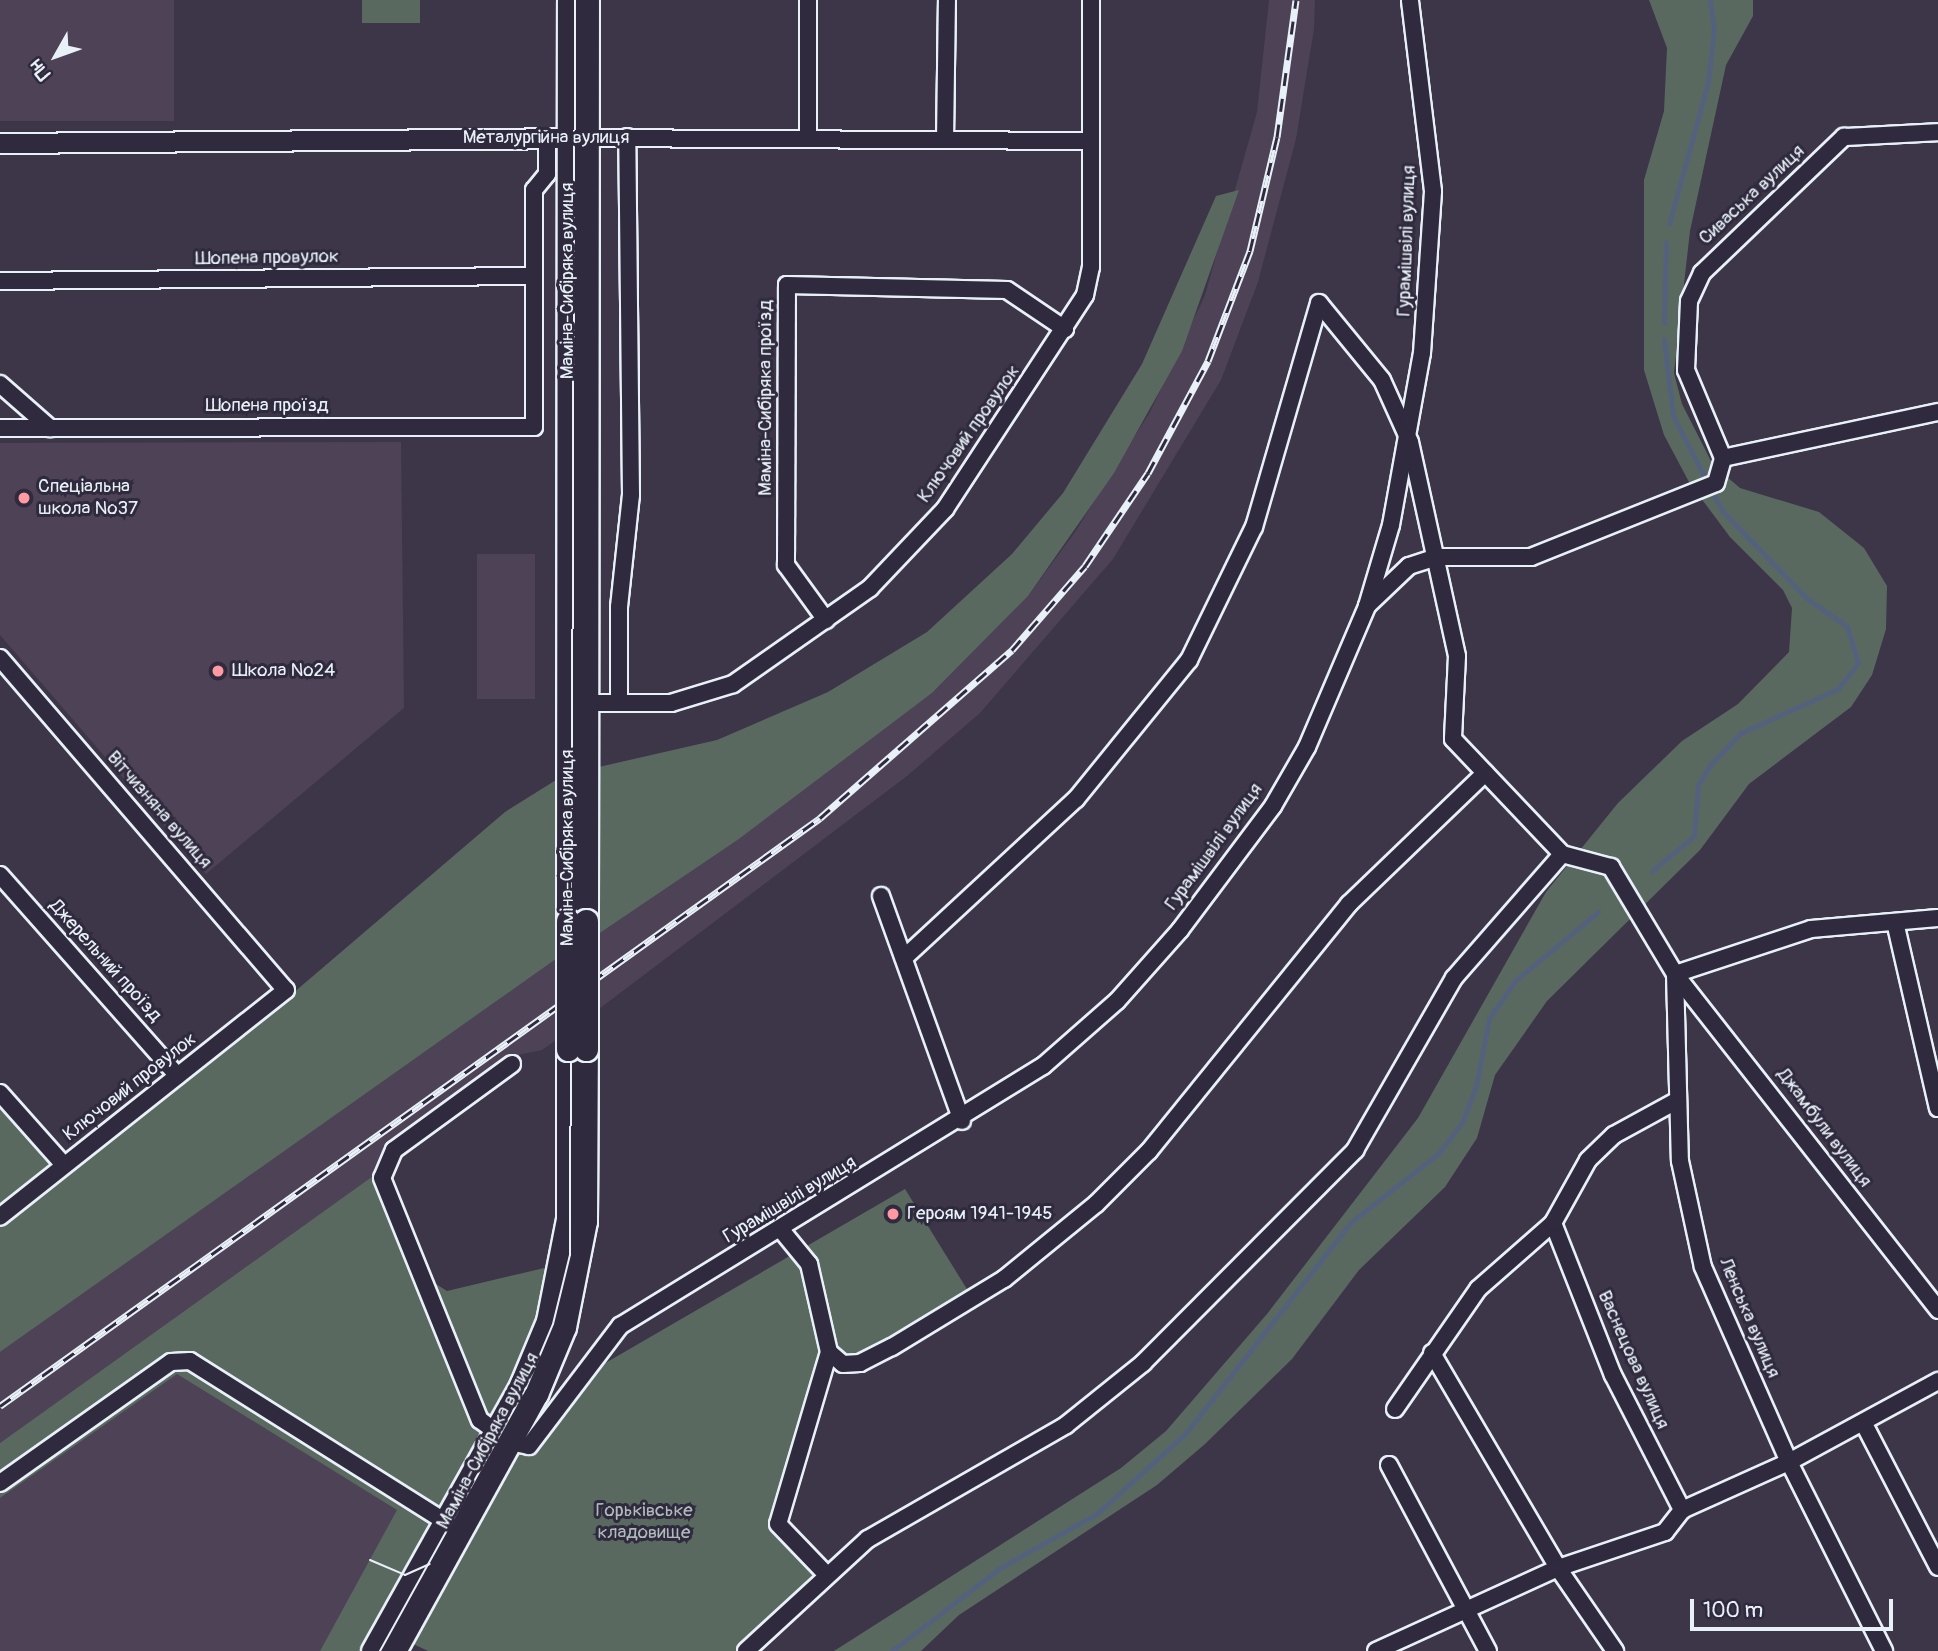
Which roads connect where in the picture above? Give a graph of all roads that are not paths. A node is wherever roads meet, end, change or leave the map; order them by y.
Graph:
1 (569, 0) edge
2 (587, 0) edge
3 (808, 0) edge
4 (947, 0) edge
5 (1091, 0) edge
6 (1410, 0) edge
7 (1938, 132) edge
8 (627, 137) junction
9 (567, 138) junction
10 (808, 139) junction
11 (945, 140) junction
12 (1091, 141) junction
13 (0, 143) edge
14 (534, 276) junction
15 (0, 281) edge
16 (1065, 329) junction
17 (0, 384) edge
18 (1938, 412) edge
19 (0, 428) edge
20 (50, 428) junction
21 (1410, 442) junction
22 (1723, 458) junction
23 (1436, 557) junction
24 (1367, 606) junction
25 (826, 620) junction
26 (0, 658) edge
27 (578, 702) junction
28 (619, 703) junction
29 (1485, 773) junction
30 (1562, 854) junction
31 (0, 875) edge
32 (881, 897) dead end
33 (1938, 918) edge
34 (1895, 922) junction
35 (904, 958) junction
36 (1675, 974) junction
37 (286, 990) joint
38 (512, 1064) dead end
39 (178, 1076) junction
40 (0, 1093) edge
41 (1678, 1100) junction
42 (1938, 1108) edge
43 (962, 1121) junction
44 (64, 1165) junction
45 (0, 1217) edge
46 (1553, 1223) junction
47 (782, 1231) junction
48 (1938, 1310) edge
49 (829, 1352) junction
50 (1432, 1353) junction
51 (1938, 1381) edge
52 (1395, 1409) dead end
53 (1864, 1424) junction
54 (502, 1437) junction
55 (1789, 1462) junction
56 (1389, 1465) dead end
57 (0, 1483) edge
58 (1682, 1510) junction
59 (453, 1526) junction
60 (1938, 1567) edge
61 (1558, 1568) junction
62 (825, 1573) junction
63 (1464, 1607) junction
64 (373, 1651) edge
65 (394, 1651) edge
66 (746, 1651) edge
67 (1376, 1651) edge
68 (1488, 1651) edge
69 (1615, 1651) edge
70 (1884, 1651) edge

1 - 9 main road, Маміна-Сибіряка вулиця
2 - 9 main road, Маміна-Сибіряка вулиця
3 - 10 street
4 - 11 street
5 - 12 street, Ключовий провулок
6 - 21 street, Гурамішвілі вулиця
7 - 22 street, Сиваська вулиця
8 - 9 street, Металургійна вулиця
8 - 10 street, Металургійна вулиця
8 - 28 street
9 - 13 street, Металургійна вулиця
9 - 14 street
9 - 27 main road, Маміна-Сибіряка вулиця
10 - 11 street, Металургійна вулиця
11 - 12 street, Металургійна вулиця
12 - 16 street, Ключовий провулок
14 - 15 street, Шопена провулок
14 - 20 street, Шопена проїзд
16 - 25 street, Ключовий провулок
16 - 25 street, Маміна-Сибіряка проїзд
17 - 20 street
18 - 22 street
19 - 20 street, Шопена проїзд
21 - 23 street, Гурамішвілі вулиця
21 - 24 street, Гурамішвілі вулиця
21 - 35 street
22 - 23 street, Гурамішвілі вулиця
23 - 24 street, Гурамішвілі вулиця
23 - 29 street, Гурамішвілі вулиця
24 - 43 street, Гурамішвілі вулиця
25 - 28 street, Ключовий провулок
26 - 37 street, Вітчизняна вулиця
27 - 28 street, Ключовий провулок
27 - 54 main road, Маміна-Сибіряка вулиця, bridge
29 - 30 street, Гурамішвілі вулиця
29 - 49 street
30 - 36 street, Джамбули вулиця
30 - 62 street
31 - 39 street, Джерельний проїзд
32 - 35 street
33 - 34 street
34 - 36 street
34 - 42 street
35 - 43 street
36 - 41 street, Ленська вулиця
36 - 48 street, Джамбули вулиця
37 - 39 street, Ключовий провулок
38 - 54 street
39 - 44 street, Ключовий провулок
40 - 44 street
41 - 46 street
41 - 55 street, Ленська вулиця
43 - 47 street, Гурамішвілі вулиця
44 - 45 street, Ключовий провулок
46 - 50 street
46 - 58 street, Васнецова вулиця
47 - 49 street
47 - 54 street, Гурамішвілі вулиця
49 - 62 street
50 - 52 street
50 - 61 street
51 - 53 street
53 - 55 street
53 - 60 street
54 - 59 main road, Маміна-Сибіряка вулиця
55 - 58 street
55 - 70 street, Ленська вулиця
56 - 63 street
57 - 59 street
58 - 61 street
59 - 64 main road, Маміна-Сибіряка вулиця
59 - 65 main road, Маміна-Сибіряка вулиця
61 - 63 street
61 - 69 street
62 - 66 street
63 - 67 street
63 - 68 street

